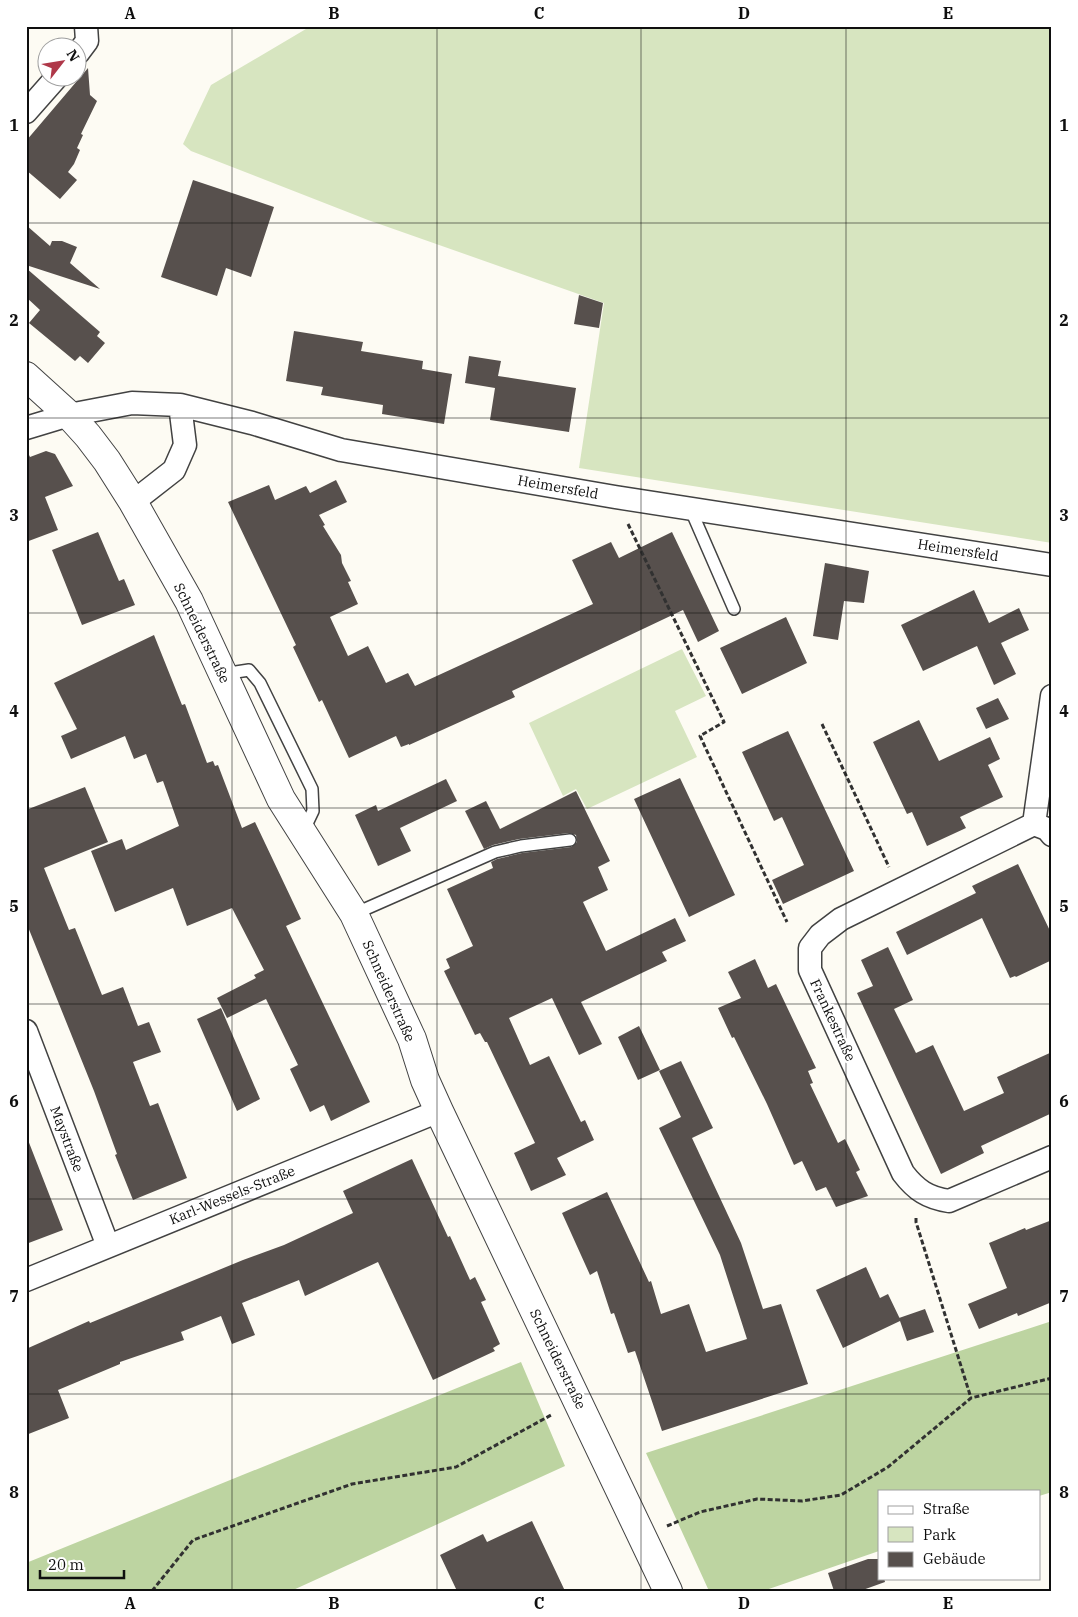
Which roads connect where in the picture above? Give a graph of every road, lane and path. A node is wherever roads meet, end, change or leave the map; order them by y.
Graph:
1 (69, 26) edge
2 (81, 38) edge
3 (47, 88) edge
4 (26, 112) edge
5 (26, 376) edge
6 (180, 405) junction
7 (68, 416) junction
8 (26, 428) edge
9 (615, 497) junction
10 (133, 502) junction
11 (690, 508) junction
12 (1052, 565) edge
13 (734, 609) dead end
14 (1052, 696) edge
15 (822, 724) dead end
16 (1043, 829) edge
17 (570, 840) dead end
18 (899, 890) junction
19 (354, 914) junction
20 (787, 922) dead end
21 (26, 1031) edge
22 (439, 1110) junction
23 (1052, 1157) edge
24 (921, 1193) junction
25 (108, 1246) junction
26 (26, 1280) edge
27 (1052, 1378) edge
28 (971, 1398) junction
29 (578, 1400) junction
30 (631, 1514) junction
31 (152, 1591) edge
32 (668, 1591) edge

1 - 2 street
3 - 4 street
5 - 7 street, Schneiderstraße
6 - 7 street, Heimersfeld
6 - 9 street, Heimersfeld
6 - 10 street
7 - 8 street, Heimersfeld
7 - 10 street, Schneiderstraße
9 - 11 street, Heimersfeld
9 - 20 path
10 - 19 street, Schneiderstraße
11 - 12 street, Heimersfeld
11 - 13 lane
14 - 16 street, Frankestraße
15 - 18 path
16 - 18 street, Frankestraße
17 - 19 lane
18 - 24 street, Frankestraße
19 - 22 street, Schneiderstraße
21 - 25 street, Maystraße
22 - 25 street, Karl-Wessels-Straße
22 - 29 street, Schneiderstraße
23 - 24 street
24 - 28 path
25 - 26 street, Karl-Wessels-Straße
27 - 28 path
28 - 30 path
29 - 30 street, Schneiderstraße
29 - 31 path
30 - 32 street, Schneiderstraße

